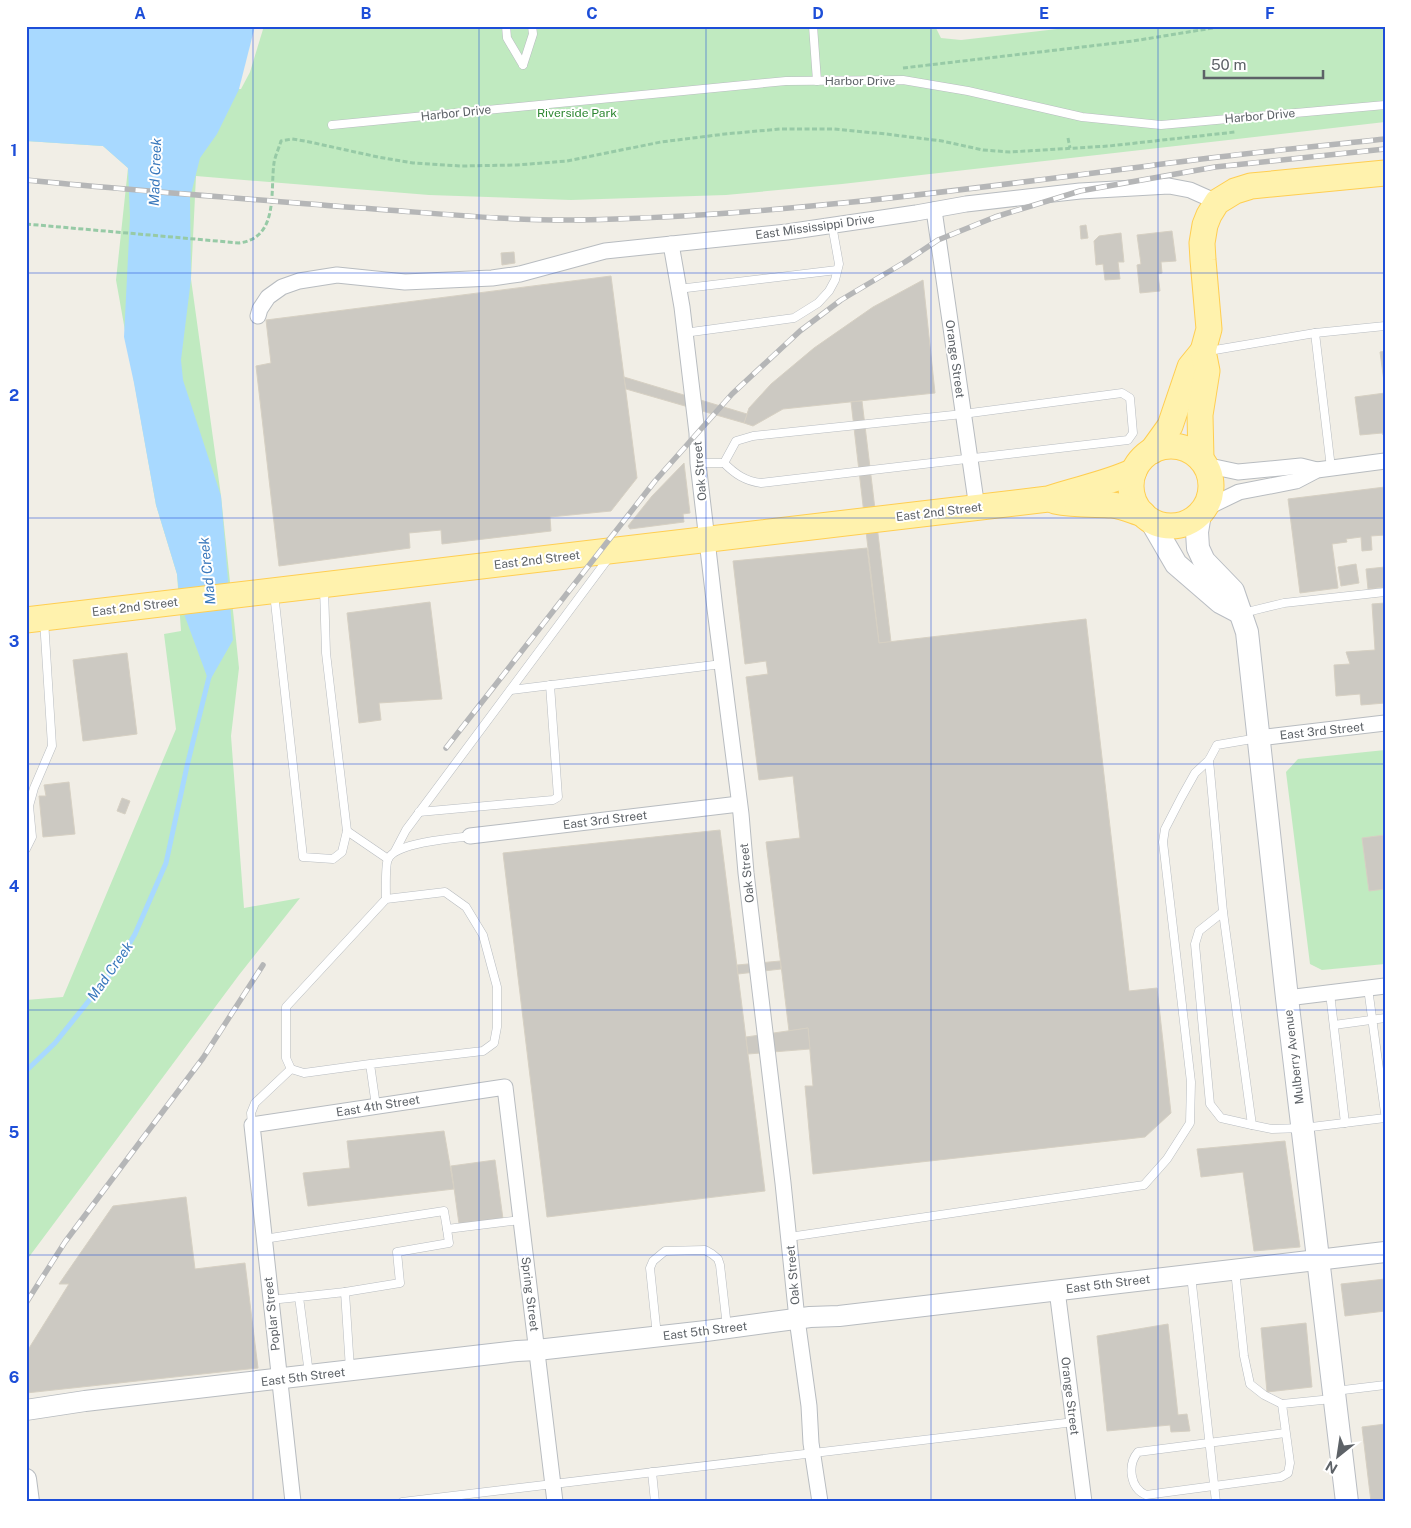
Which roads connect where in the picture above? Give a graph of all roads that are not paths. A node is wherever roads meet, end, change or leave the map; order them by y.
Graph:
1 (506, 26) edge
2 (532, 26) edge
3 (813, 26) edge
4 (817, 81) junction
5 (1385, 106) edge
6 (332, 125) dead end
7 (1385, 173) edge
8 (1218, 202) junction
9 (934, 210) junction
10 (832, 225) junction
11 (671, 244) junction
12 (838, 270) junction
13 (678, 289) junction
14 (258, 316) dead end
15 (1385, 326) edge
16 (684, 333) junction
17 (1315, 333) junction
18 (1203, 351) junction
19 (963, 414) junction
20 (1152, 451) junction
21 (970, 459) junction
22 (1385, 461) edge
23 (1203, 462) junction
24 (698, 463) junction
25 (724, 463) junction
26 (1324, 469) junction
27 (1134, 470) junction
28 (1048, 499) junction
29 (977, 508) junction
30 (1202, 512) junction
31 (1147, 518) junction
32 (707, 540) junction
33 (613, 551) junction
34 (324, 585) junction
35 (274, 591) junction
36 (1385, 592) edge
37 (1241, 613) junction
38 (35, 619) edge
39 (722, 664) junction
40 (550, 685) junction
41 (511, 690) junction
42 (1385, 724) edge
43 (1258, 738) junction
44 (1210, 760) junction
45 (740, 804) junction
46 (419, 812) junction
47 (347, 832) junction
48 (470, 836) joint
49 (26, 849) edge
50 (395, 852) junction
51 (388, 860) junction
52 (386, 899) junction
53 (1223, 912) junction
54 (1385, 986) edge
55 (1368, 988) junction
56 (1330, 993) junction
57 (1287, 998) junction
58 (1385, 1018) edge
59 (1372, 1020) junction
60 (1334, 1024) junction
61 (370, 1064) junction
62 (291, 1069) junction
63 (505, 1087) joint
64 (376, 1106) junction
65 (1385, 1113) edge
66 (1385, 1118) edge
67 (1345, 1123) junction
68 (252, 1125) junction
69 (1252, 1125) junction
70 (1303, 1128) junction
71 (521, 1220) junction
72 (447, 1229) junction
73 (789, 1237) junction
74 (264, 1239) junction
75 (1385, 1252) edge
76 (1318, 1260) junction
77 (1235, 1270) junction
78 (1191, 1274) junction
79 (1057, 1290) junction
80 (345, 1292) junction
81 (299, 1297) junction
82 (270, 1300) junction
83 (797, 1319) junction
84 (727, 1329) junction
85 (658, 1337) junction
86 (537, 1350) junction
87 (350, 1371) junction
88 (309, 1376) junction
89 (279, 1380) junction
90 (1385, 1385) edge
91 (1333, 1395) junction
92 (1282, 1404) junction
93 (26, 1410) edge
94 (1074, 1422) junction
95 (1286, 1433) junction
96 (1209, 1443) junction
97 (813, 1453) junction
98 (652, 1472) junction
99 (26, 1479) edge
100 (553, 1483) junction
101 (1214, 1485) junction
102 (29, 1502) edge
103 (293, 1502) edge
104 (402, 1502) edge
105 (555, 1502) edge
106 (655, 1502) edge
107 (820, 1502) edge
108 (1084, 1502) edge
109 (1216, 1502) edge
110 (1346, 1502) edge

1 - 2 lane
3 - 4 lane
4 - 5 lane, Harbor Drive
4 - 6 lane, Harbor Drive
7 - 8 main road
8 - 9 street, East Mississippi Drive
8 - 18 main road
9 - 10 street, East Mississippi Drive
9 - 19 street, Orange Street
10 - 11 street, East Mississippi Drive
10 - 12 lane
11 - 13 street, Oak Street
11 - 14 street, East Mississippi Drive
12 - 13 lane
12 - 16 lane
13 - 16 street, Oak Street
15 - 17 lane
16 - 24 street, Oak Street
17 - 18 lane
17 - 26 lane
18 - 20 main road
18 - 23 main road
19 - 21 street, Orange Street
19 - 21 lane
19 - 25 lane
20 - 23 main road
20 - 27 main road
21 - 25 lane
21 - 29 street, Orange Street
22 - 26 street
23 - 26 street
23 - 30 main road
24 - 25 lane
24 - 32 street, Oak Street
26 - 30 street
27 - 28 main road, East 2nd Street
27 - 31 main road
28 - 29 main road, East 2nd Street
28 - 31 main road, East 2nd Street
29 - 32 main road, East 2nd Street
30 - 31 main road
30 - 37 main road, Mulberry Avenue
31 - 37 main road
32 - 33 main road, East 2nd Street
32 - 39 street, Oak Street
33 - 34 main road, East 2nd Street
33 - 41 lane
34 - 35 main road, East 2nd Street
34 - 47 lane
35 - 38 main road, East 2nd Street
35 - 47 lane
36 - 37 lane
37 - 43 main road, Mulberry Avenue
38 - 49 lane
39 - 40 lane
39 - 45 street, Oak Street
40 - 41 lane
40 - 46 lane
41 - 46 lane
42 - 43 street, East 3rd Street
43 - 44 lane
43 - 57 main road, Mulberry Avenue
44 - 53 lane
44 - 73 lane
45 - 48 street, East 3rd Street
45 - 73 street, Oak Street
46 - 50 lane
47 - 51 lane
48 - 50 lane
50 - 51 lane
51 - 52 lane
52 - 61 lane
52 - 62 lane
53 - 69 lane
53 - 69 lane
54 - 55 street
55 - 56 street
55 - 59 lane
56 - 57 street
56 - 60 lane
57 - 70 main road, Mulberry Avenue
58 - 59 lane
59 - 60 lane
59 - 65 lane
60 - 67 lane
61 - 62 lane
61 - 64 lane
62 - 68 lane
63 - 64 street, East 4th Street
63 - 71 street, Spring Street
64 - 68 street, East 4th Street
66 - 67 lane
67 - 70 lane
68 - 74 street, Poplar Street
69 - 70 lane
70 - 76 main road, Mulberry Avenue
71 - 72 lane
71 - 86 street, Spring Street
72 - 74 lane
72 - 80 lane
73 - 83 street, Oak Street
74 - 82 street, Poplar Street
75 - 76 street, East 5th Street
76 - 77 street, East 5th Street
76 - 91 main road, Mulberry Avenue
77 - 78 street, East 5th Street
77 - 92 lane
78 - 79 street, East 5th Street
78 - 96 lane
79 - 83 street, East 5th Street
79 - 94 street, Orange Street
80 - 81 lane
80 - 87 lane
81 - 82 lane
81 - 88 lane
82 - 89 street, Poplar Street
83 - 84 street, East 5th Street
83 - 97 street, Oak Street
84 - 85 street, East 5th Street
84 - 85 lane
85 - 86 street, East 5th Street
86 - 87 street, East 5th Street
86 - 100 street, Spring Street
87 - 88 street, East 5th Street
88 - 89 street, East 5th Street
89 - 93 street, East 5th Street
89 - 103 street, Poplar Street
90 - 91 lane
91 - 92 lane
91 - 110 main road, Mulberry Avenue
92 - 95 lane
94 - 97 lane
94 - 108 street, Orange Street
95 - 96 lane
95 - 101 lane
96 - 101 lane
96 - 101 lane
97 - 98 lane
97 - 107 street, Oak Street
98 - 100 lane
98 - 106 lane
99 - 102 street
100 - 104 lane
100 - 105 street, Spring Street
101 - 109 lane

